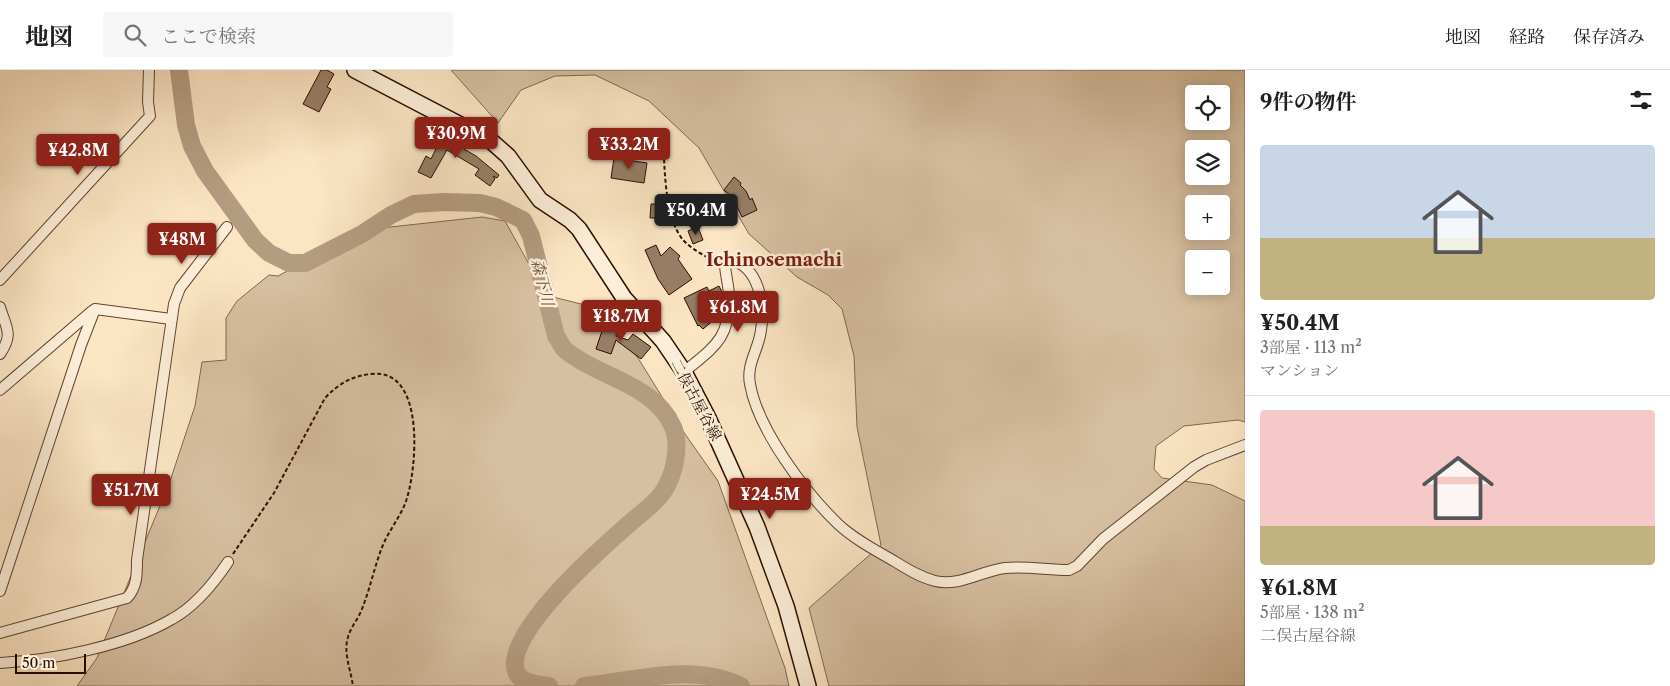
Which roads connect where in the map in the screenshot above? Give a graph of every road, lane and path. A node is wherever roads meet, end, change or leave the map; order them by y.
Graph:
1 (149, 70) edge
2 (355, 70) edge
3 (663, 140) dead end
4 (228, 227) dead end
5 (725, 266) junction
6 (0, 280) edge
7 (0, 307) edge
8 (95, 309) junction
9 (171, 319) junction
10 (0, 354) edge
11 (684, 372) junction
12 (0, 390) edge
13 (1245, 445) edge
14 (228, 562) joint
15 (0, 591) edge
16 (0, 633) edge
17 (0, 663) edge
18 (353, 686) edge
19 (808, 686) edge

1 - 6 street
2 - 11 main road, 二俣古屋谷線
3 - 5 path
4 - 9 street
5 - 11 street
5 - 13 street
7 - 10 street
8 - 9 street
8 - 12 street
8 - 15 street
9 - 16 street
11 - 19 main road, 二俣古屋谷線
14 - 17 street
14 - 18 path

